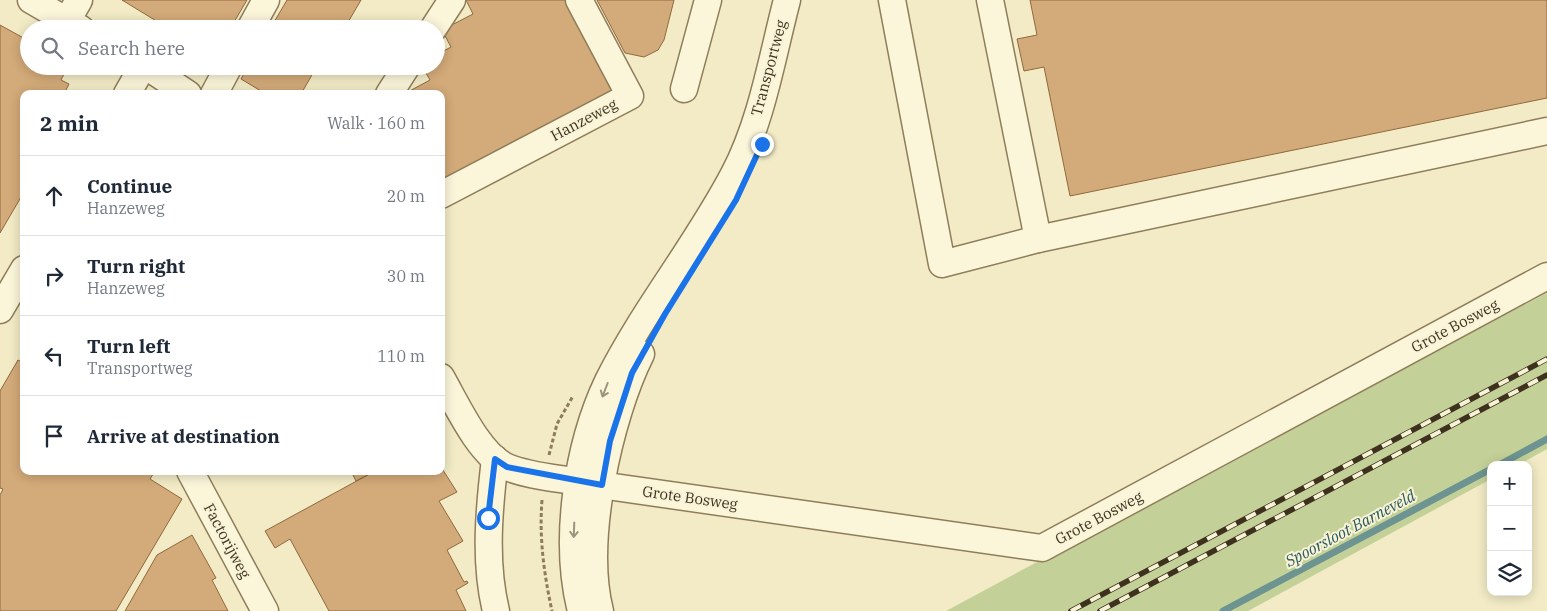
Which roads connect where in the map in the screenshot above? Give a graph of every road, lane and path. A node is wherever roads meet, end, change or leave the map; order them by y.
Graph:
1 (30, 0) edge
2 (266, 0) edge
3 (452, 0) edge
4 (579, 0) edge
5 (708, 0) edge
6 (787, 0) edge
7 (800, 0) edge
8 (892, 0) edge
9 (990, 0) edge
10 (75, 17) edge
11 (255, 20) edge
12 (438, 20) edge
13 (139, 75) edge
14 (158, 75) edge
15 (224, 75) edge
16 (402, 75) edge
17 (684, 89) dead end
18 (129, 90) edge
19 (182, 90) edge
20 (216, 90) edge
21 (392, 90) edge
22 (1547, 131) edge
23 (445, 193) edge
24 (1038, 239) junction
25 (1547, 276) edge
26 (20, 283) edge
27 (0, 310) edge
28 (445, 384) edge
29 (495, 459) junction
30 (192, 475) edge
31 (544, 476) junction
32 (590, 483) junction
33 (265, 611) edge
34 (496, 611) edge
35 (552, 611) edge
36 (581, 611) edge
37 (600, 611) edge

1 - 10 street
2 - 11 street
3 - 12 street
4 - 23 street, Hanzeweg
5 - 17 street
6 -> 32 street, Transportweg
7 - 32 street, Transportweg
8 - 24 street
9 - 24 street
13 - 18 street
14 - 19 street
15 - 20 street
16 - 21 street
22 - 24 street
25 - 32 street, Grote Bosweg
26 - 27 street
28 - 29 street
29 - 31 street
29 - 34 street
30 - 33 street, Factorijweg
31 - 32 street
31 - 35 path
32 -> 36 street
32 - 37 street

